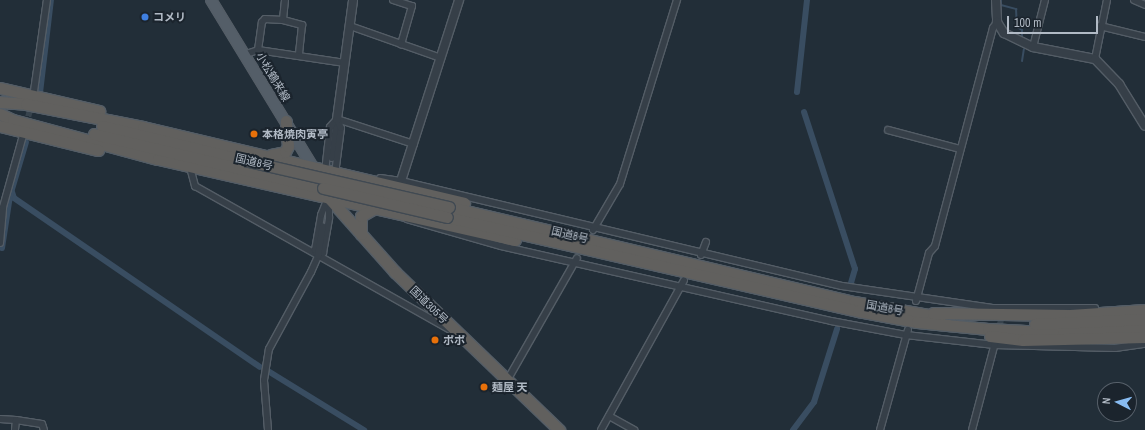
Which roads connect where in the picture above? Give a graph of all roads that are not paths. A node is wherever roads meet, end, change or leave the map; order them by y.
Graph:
1 (47, 0) edge
2 (285, 0) edge
3 (353, 0) edge
4 (393, 0) edge
5 (459, 0) edge
6 (677, 0) edge
7 (996, 0) edge
8 (1045, 0) edge
9 (1107, 0) edge
10 (1134, 0) edge
11 (213, 1) edge
12 (1145, 5) edge
13 (283, 20) junction
14 (997, 22) junction
15 (350, 26) junction
16 (1100, 26) junction
17 (1145, 38) edge
18 (401, 44) junction
19 (1033, 47) junction
20 (258, 50) junction
21 (246, 54) junction
22 (299, 56) junction
23 (441, 58) junction
24 (1095, 59) junction
25 (345, 63) junction
26 (0, 88) edge
27 (33, 99) junction
28 (0, 102) edge
29 (0, 113) edge
30 (337, 119) junction
31 (286, 121) junction
32 (0, 126) edge
33 (1145, 126) edge
34 (888, 130) dead end
35 (24, 132) junction
36 (414, 144) junction
37 (960, 149) junction
38 (261, 154) junction
39 (332, 158) tunnel mouth
40 (246, 165) junction
41 (313, 167) junction
42 (325, 170) junction
43 (191, 172) junction
44 (336, 172) junction
45 (357, 177) junction
46 (401, 181) junction
47 (298, 189) junction
48 (329, 197) junction
49 (374, 209) junction
50 (448, 212) junction
51 (398, 215) junction
52 (323, 226) tunnel mouth
53 (594, 228) junction
54 (361, 234) junction
55 (706, 242) dead end
56 (0, 243) edge
57 (638, 250) junction
58 (702, 253) junction
59 (318, 256) junction
60 (575, 260) junction
61 (647, 262) junction
62 (683, 283) junction
63 (1145, 304) edge
64 (914, 305) junction
65 (1145, 310) edge
66 (1145, 319) edge
67 (917, 322) junction
68 (1145, 327) edge
69 (907, 333) junction
70 (462, 336) junction
71 (1145, 337) edge
72 (995, 342) junction
73 (1145, 344) edge
74 (508, 379) junction
75 (609, 416) junction
76 (0, 419) edge
77 (16, 420) junction
78 (15, 430) edge
79 (44, 430) edge
80 (268, 430) edge
81 (559, 430) edge
82 (601, 430) edge
83 (634, 430) edge
84 (880, 430) edge
85 (972, 430) edge

1 - 27 street
2 - 13 street
3 - 15 street
4 - 18 street
5 - 23 street
6 - 53 street
7 - 14 street
8 - 19 street
9 - 16 street
10 - 12 street
11 - 21 main road, 小松鶴来線
13 - 20 street
13 - 22 street
14 - 19 street
14 - 37 street
15 - 18 street
15 - 25 street
16 - 17 street
16 - 24 street
18 - 23 street
19 - 24 street
20 - 21 street
20 - 22 street
21 - 31 main road, 小松鶴来線
22 - 25 street
23 - 36 street
24 - 33 street
25 - 30 street
26 - 27 highway
27 - 38 highway
28 - 38 highway
28 - 40 highway, 国道8号
29 - 40 highway, 国道8号
29 - 47 highway
30 - 36 street
30 - 39 street
30 - 42 street
30 - 44 street
31 - 38 highway
31 - 41 main road, 小松鶴来線
32 - 35 highway
34 - 37 street
35 - 43 highway
35 - 56 street
36 - 46 street
37 - 64 street
38 - 41 highway
40 - 50 highway, 国道8号, bridge
41 - 42 highway
41 - 48 highway, 国道305号
42 - 44 highway
42 - 48 street
43 - 47 highway
43 - 59 street
44 - 45 highway
44 - 48 street
45 - 46 street
45 - 57 highway
46 - 53 street
47 - 48 highway
48 - 49 highway
48 - 54 highway, 国道305号
48 - 59 street
49 - 51 highway
49 - 54 highway
50 - 57 highway, 国道8号
50 - 61 highway, 国道8号
51 - 60 street
51 - 61 highway
52 - 59 street
53 - 58 street
54 - 70 highway, 国道305号
55 - 58 street
57 - 64 highway, 国道8号
58 - 64 street
59 - 70 street
59 - 80 street
60 - 62 street
60 - 74 street
61 - 67 highway, 国道8号
62 - 69 street
62 - 75 street
63 - 64 street
64 - 65 highway
64 - 66 highway, 国道8号
67 - 68 highway, 国道8号
67 - 71 highway
69 - 72 street
69 - 84 street
70 - 74 highway, 国道305号
72 - 73 street
72 - 85 street
74 - 81 highway, 国道305号
75 - 82 street
75 - 83 street
76 - 77 street
77 - 78 street
77 - 79 street

